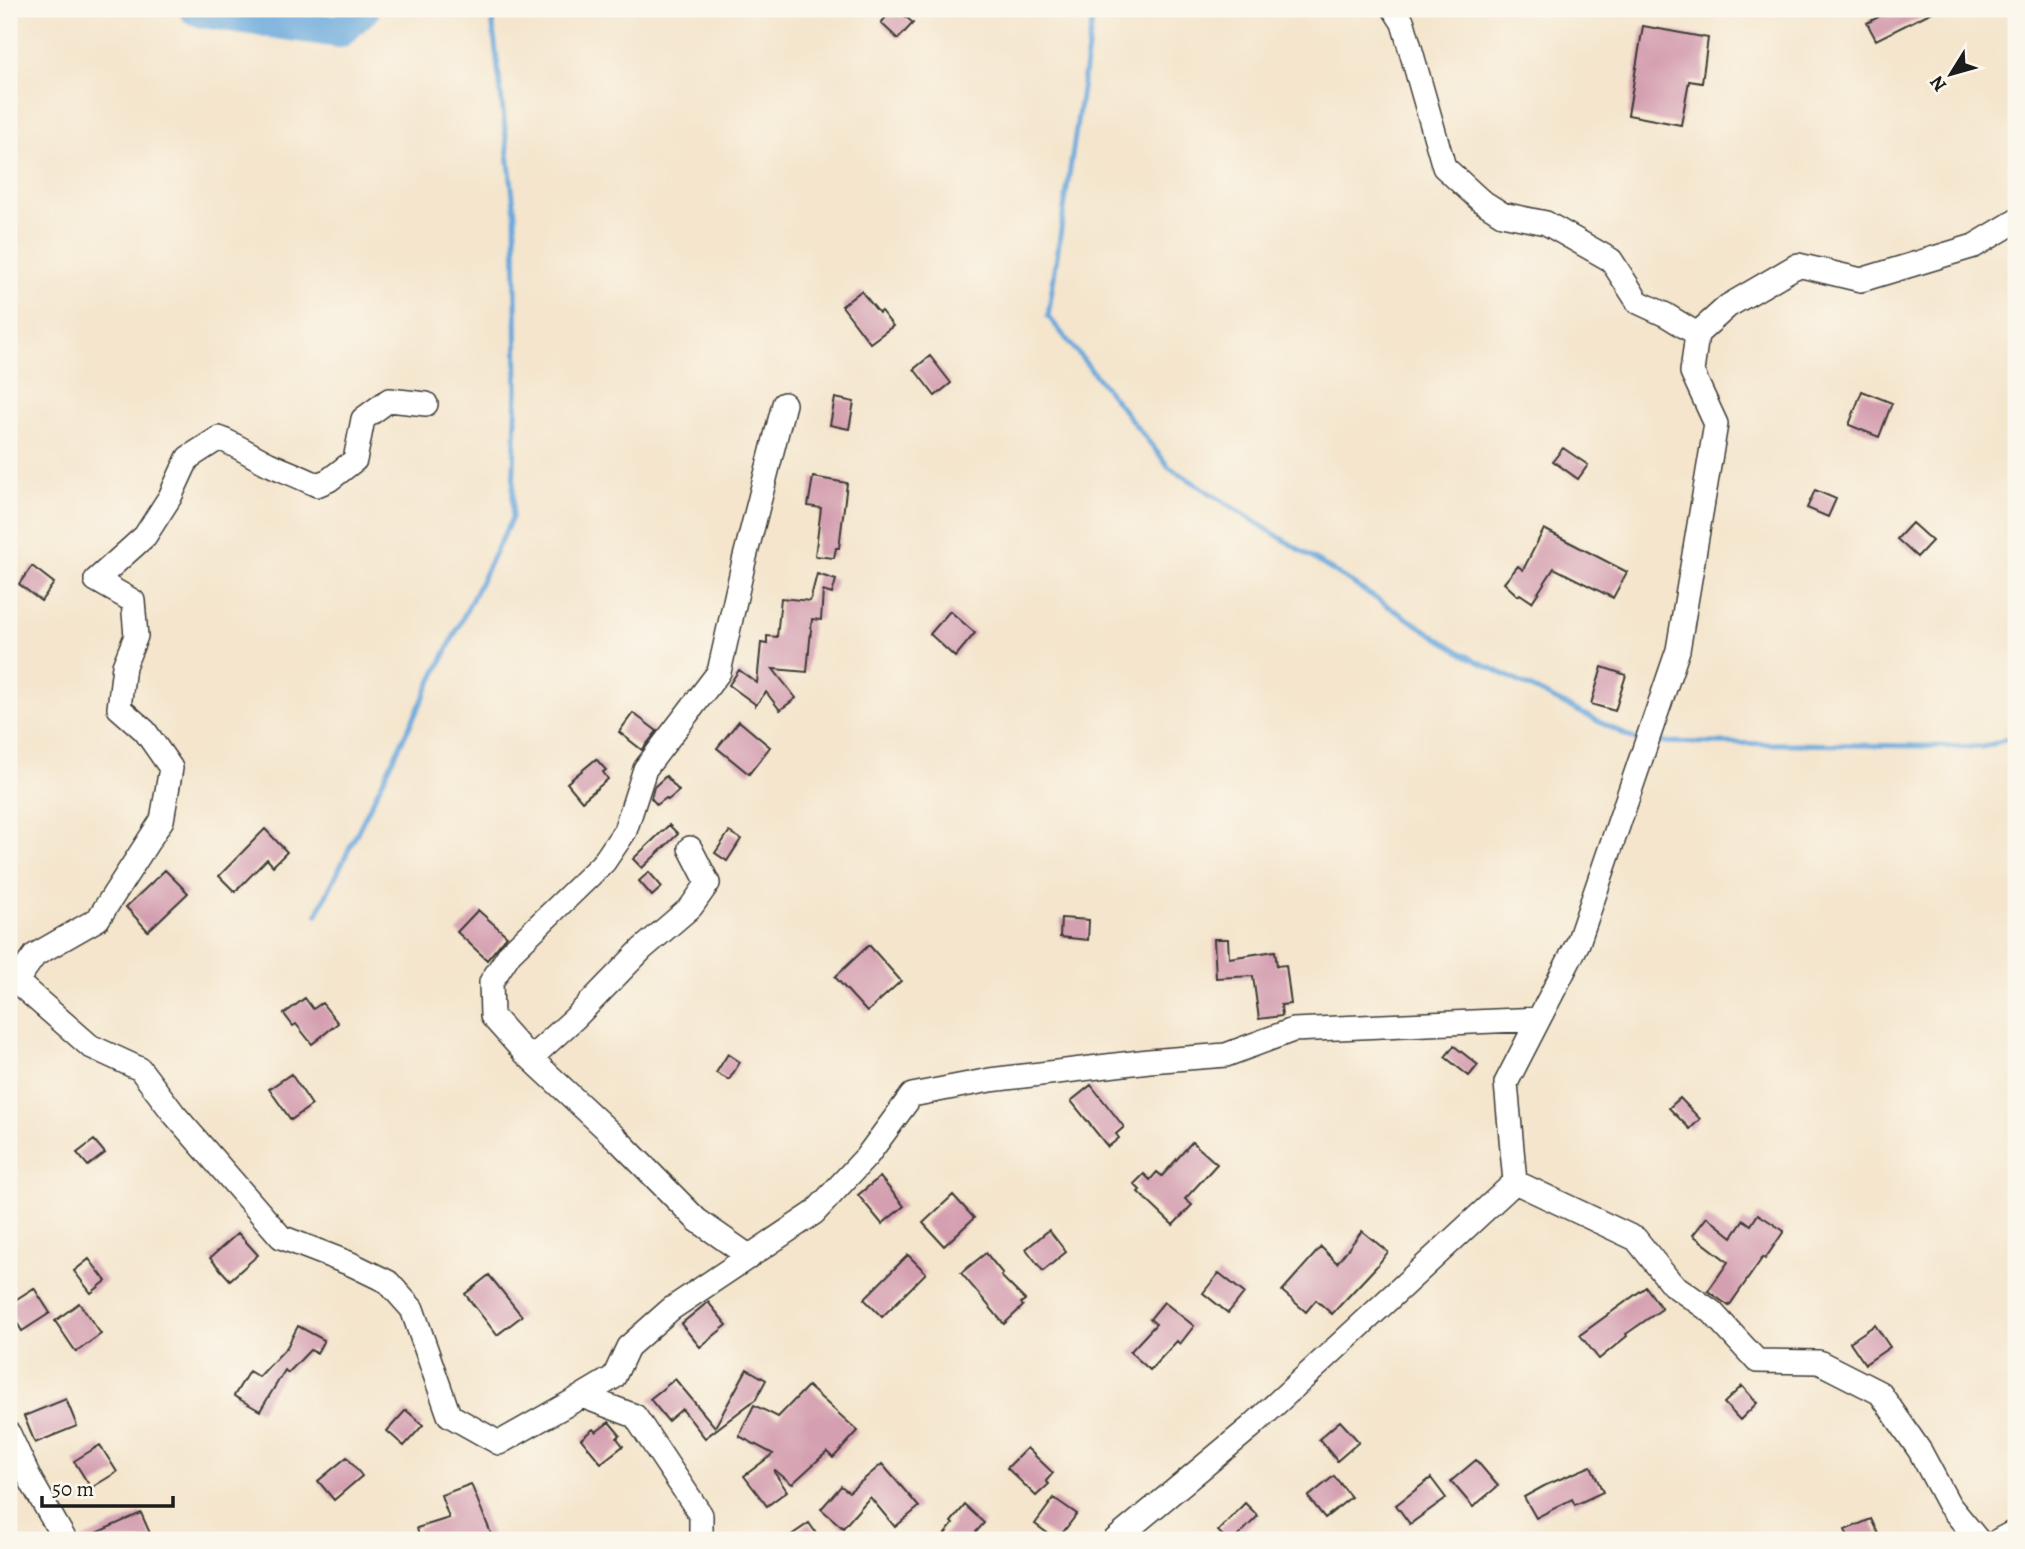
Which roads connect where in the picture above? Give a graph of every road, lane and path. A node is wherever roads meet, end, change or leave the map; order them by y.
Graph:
1 (1394, 9) edge
2 (2016, 221) edge
3 (1697, 334) junction
4 (426, 404) dead end
5 (784, 404) dead end
6 (690, 848) dead end
7 (13, 977) edge
8 (1539, 1019) junction
9 (531, 1058) junction
10 (1514, 1182) junction
11 (750, 1257) junction
12 (582, 1396) junction
13 (9, 1434) edge
14 (2016, 1531) edge
15 (65, 1540) edge
16 (701, 1540) edge
17 (1115, 1540) edge
18 (1978, 1540) edge
19 (1999, 1540) edge

1 - 3 street
2 - 3 street
3 - 8 street
4 - 7 street
5 - 9 street
6 - 9 street
7 - 12 street
8 - 10 street
8 - 11 street
9 - 11 street
10 - 17 street
10 - 18 street
11 - 12 street
12 - 16 street
13 - 15 street
14 - 19 street

